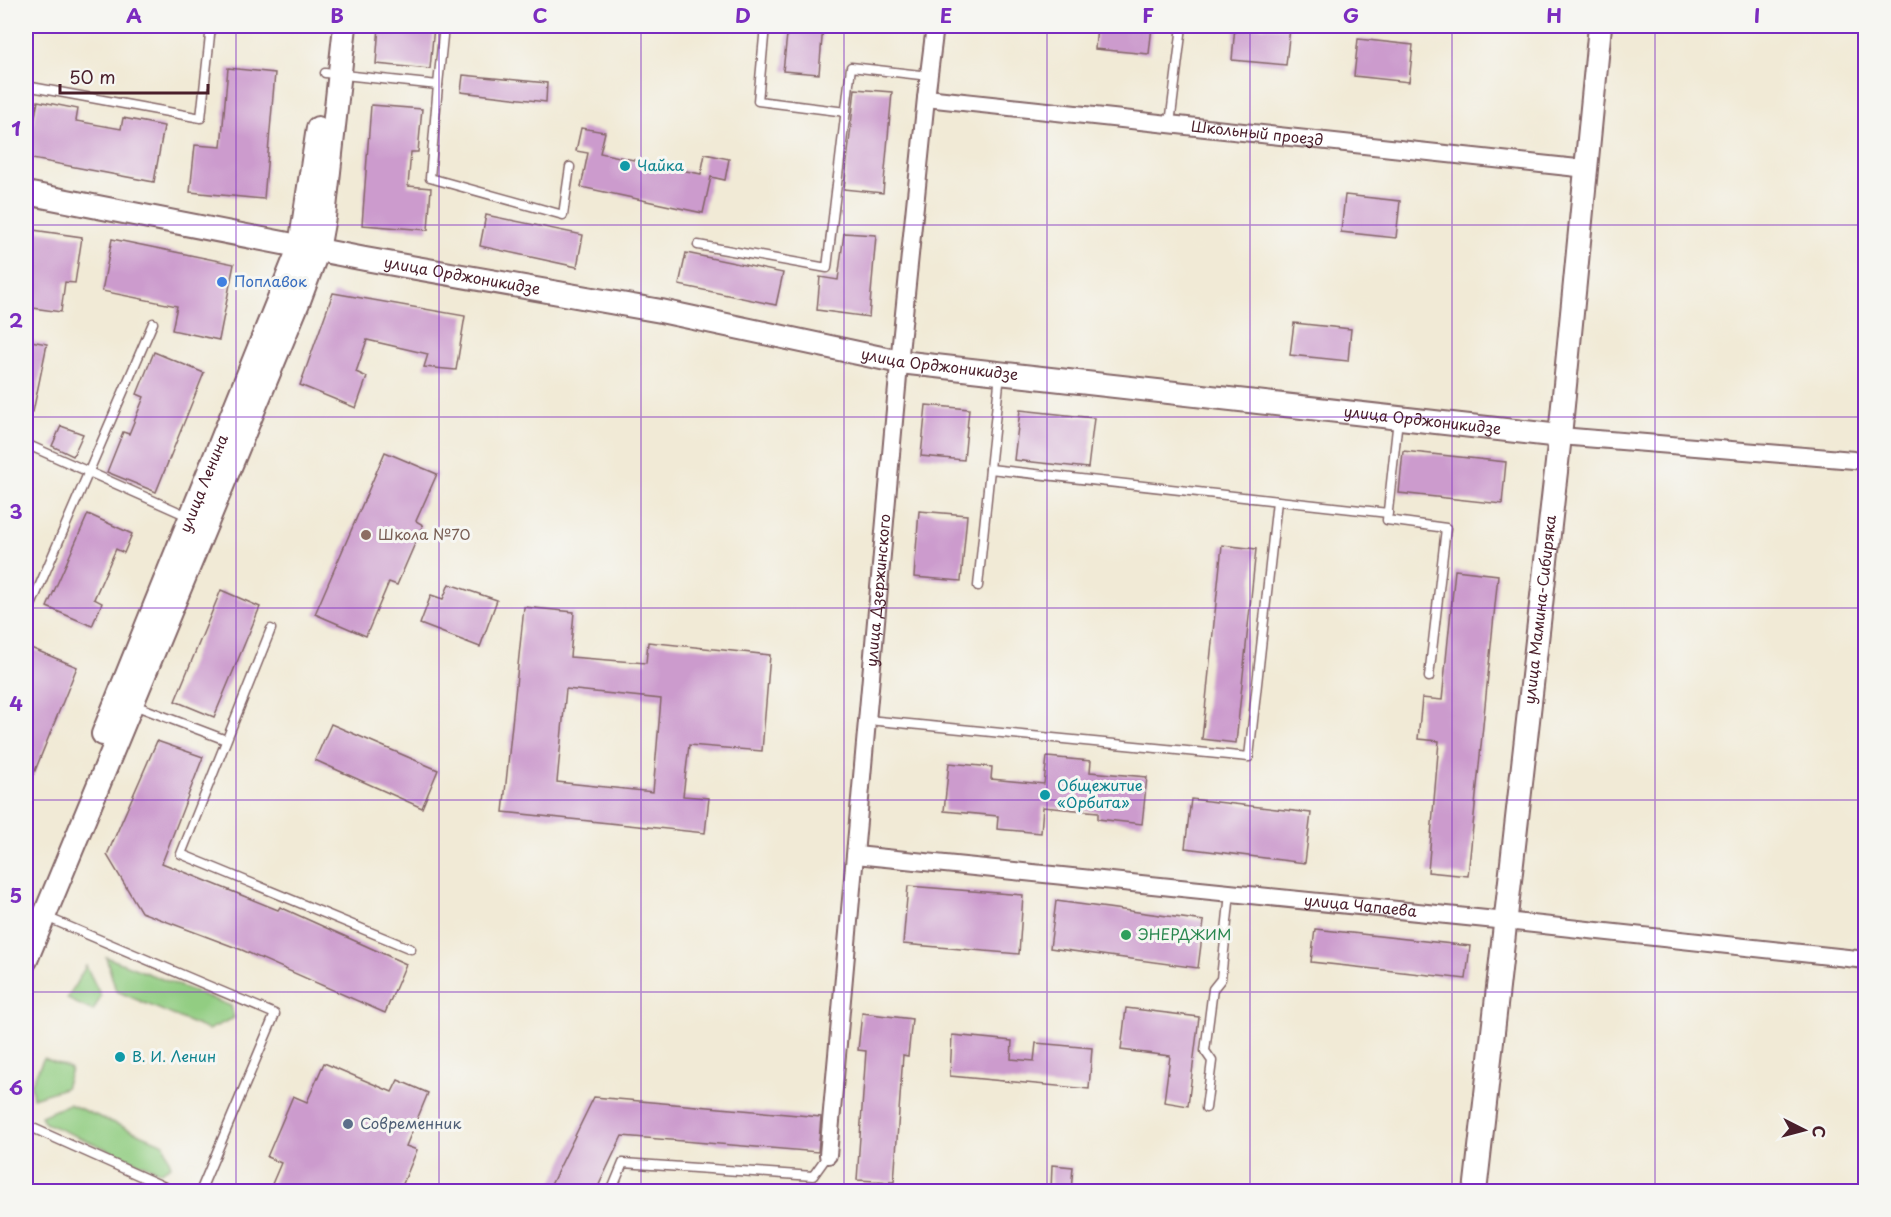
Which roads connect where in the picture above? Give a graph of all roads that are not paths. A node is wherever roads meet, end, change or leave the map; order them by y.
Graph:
1 (211, 26) edge
2 (330, 26) edge
3 (345, 26) edge
4 (444, 26) edge
5 (765, 26) edge
6 (935, 26) edge
7 (1182, 26) edge
8 (1600, 26) edge
9 (332, 73) junction
10 (928, 76) junction
11 (438, 85) junction
12 (26, 86) edge
13 (926, 98) junction
14 (846, 112) junction
15 (1170, 124) junction
16 (570, 167) dead end
17 (1587, 169) junction
18 (26, 193) edge
19 (698, 244) dead end
20 (309, 248) junction
21 (153, 323) dead end
22 (900, 362) junction
23 (1000, 374) junction
24 (1398, 418) junction
25 (1560, 436) junction
26 (26, 444) edge
27 (1866, 461) edge
28 (990, 469) junction
29 (88, 472) junction
30 (1278, 501) junction
31 (1388, 513) junction
32 (198, 521) junction
33 (978, 586) dead end
34 (26, 617) edge
35 (271, 629) dead end
36 (1429, 677) dead end
37 (125, 702) junction
38 (868, 720) junction
39 (226, 740) junction
40 (856, 855) junction
41 (1230, 893) junction
42 (34, 918) edge
43 (1506, 921) junction
44 (411, 949) dead end
45 (26, 960) edge
46 (1866, 960) edge
47 (1206, 1108) dead end
48 (26, 1125) edge
49 (828, 1155) joint
50 (176, 1191) edge
51 (200, 1191) edge
52 (611, 1191) edge
53 (1475, 1191) edge

1 - 12 lane
2 - 9 main road, улица Ленина
3 - 9 main road
4 - 11 lane
5 - 14 lane
6 - 10 street, улица Дзержинского
7 - 15 lane
8 - 17 main road, улица Мамина-Сибиряка
9 - 11 lane
9 - 20 main road, улица Ленина
10 - 13 street, улица Дзержинского
10 - 14 lane
11 - 16 lane
13 - 15 street, Школьный проезд
13 - 22 street, улица Дзержинского
14 - 19 lane
15 - 17 street, Школьный проезд
17 - 25 main road, улица Мамина-Сибиряка
18 - 20 main road, улица Орджоникидзе
20 - 22 main road, улица Орджоникидзе
20 - 32 main road, улица Ленина
21 - 29 lane
22 - 23 main road, улица Орджоникидзе
22 - 38 street, улица Дзержинского
23 - 24 main road, улица Орджоникидзе
23 - 28 lane
24 - 25 main road, улица Орджоникидзе
24 - 31 lane
25 - 27 street, улица Орджоникидзе
25 - 43 main road, улица Мамина-Сибиряка
26 - 29 lane
28 - 30 lane
28 - 33 lane
29 - 32 lane
29 - 34 lane
30 - 31 lane
30 - 38 lane
31 - 36 lane
32 - 37 main road, улица Ленина
35 - 39 lane
37 - 39 lane
37 - 42 main road, улица Ленина
38 - 40 street, улица Дзержинского
39 - 44 lane
40 - 41 street, улица Чапаева
40 - 49 street, улица Дзержинского
41 - 43 street, улица Чапаева
41 - 47 lane
42 - 45 main road, улица Ленина
42 - 51 lane
43 - 46 street, улица Чапаева
43 - 53 main road, улица Мамина-Сибиряка
48 - 50 lane
49 - 52 lane

